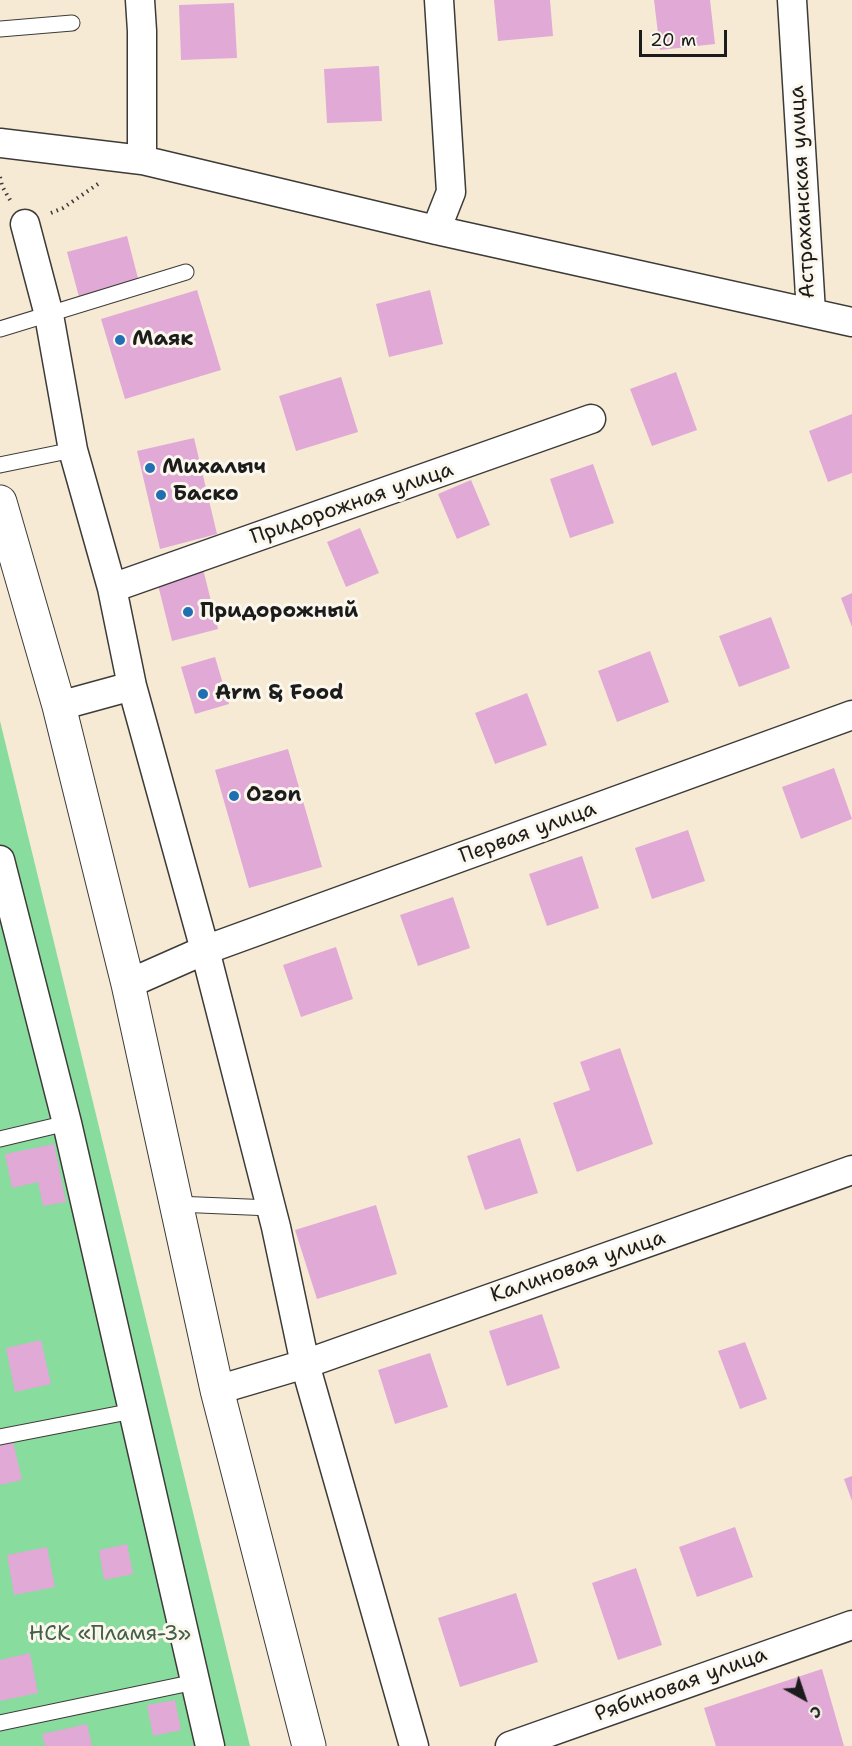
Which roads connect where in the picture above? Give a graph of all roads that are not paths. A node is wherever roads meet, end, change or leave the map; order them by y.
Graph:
1 (140, 0) edge
2 (439, 0) edge
3 (792, 0) edge
4 (72, 22) dead end
5 (0, 29) edge
6 (0, 143) edge
7 (142, 160) junction
8 (25, 224) road end
9 (436, 230) junction
10 (186, 272) dead end
11 (811, 312) junction
12 (49, 315) junction
13 (852, 322) edge
14 (0, 329) edge
15 (591, 419) dead end
16 (73, 450) junction
17 (0, 465) edge
18 (0, 502) edge
19 (112, 588) junction
20 (132, 687) junction
21 (59, 706) junction
22 (852, 715) edge
23 (0, 860) edge
24 (205, 950) junction
25 (128, 984) junction
26 (67, 1123) junction
27 (0, 1139) edge
28 (852, 1170) edge
29 (176, 1204) junction
30 (271, 1208) junction
31 (305, 1364) junction
32 (217, 1390) junction
33 (133, 1411) junction
34 (0, 1437) edge
35 (852, 1625) edge
36 (195, 1682) junction
37 (0, 1723) edge
38 (210, 1746) edge
39 (309, 1746) edge
40 (414, 1746) edge
41 (510, 1746) edge

1 - 7 street
2 - 9 street
3 - 11 street, Астраханская улица
4 - 5 lane
6 - 7 street
7 - 9 street
8 - 12 street
9 - 11 street
10 - 12 lane
11 - 13 street
12 - 14 lane
12 - 16 street
15 - 19 street, Придорожная улица
16 - 17 lane
16 - 19 street
18 - 21 street
19 - 20 street
20 - 21 street
20 - 24 street
21 - 25 street
22 - 24 street, Первая улица
23 - 26 street
24 - 25 street, Первая улица
24 - 30 street
25 - 29 street
26 - 27 lane
26 - 33 street
28 - 31 street, Калиновая улица
29 - 30 lane
29 - 32 street
30 - 31 street
31 - 32 street, Калиновая улица
31 - 40 street
32 - 39 street
33 - 34 lane
33 - 36 street
35 - 41 street, Рябиновая улица
36 - 37 lane
36 - 38 street

